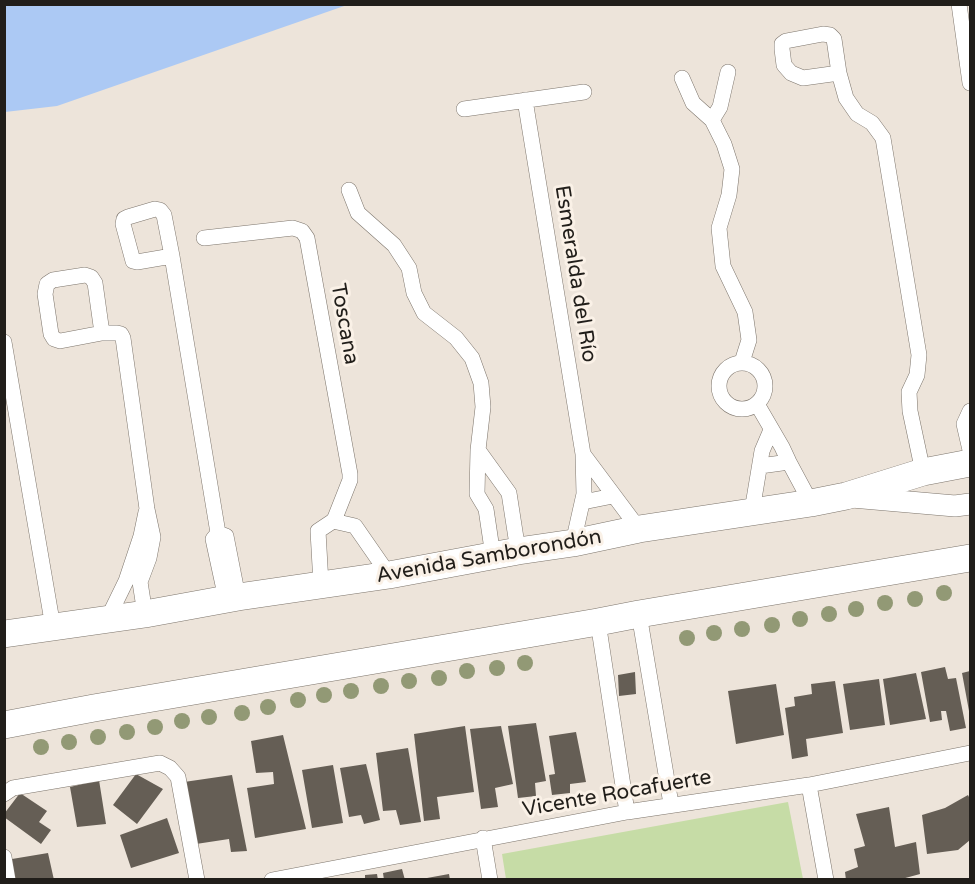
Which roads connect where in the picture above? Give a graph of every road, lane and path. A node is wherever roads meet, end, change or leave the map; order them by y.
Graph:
1 (959, 4) edge
2 (728, 72) dead end
3 (838, 73) dead end
4 (682, 78) dead end
5 (970, 83) edge
6 (584, 92) dead end
7 (525, 100) junction
8 (464, 110) dead end
9 (712, 120) junction
10 (349, 190) dead end
11 (204, 238) dead end
12 (172, 256) dead end
13 (102, 333) junction
14 (4, 342) edge
15 (742, 362) junction
16 (757, 404) junction
17 (970, 411) edge
18 (771, 430) junction
19 (478, 450) junction
20 (970, 450) edge
21 (583, 454) junction
22 (789, 462) junction
23 (970, 463) edge
24 (760, 466) junction
25 (923, 472) junction
26 (613, 496) junction
27 (846, 496) junction
28 (583, 502) junction
29 (811, 503) junction
30 (970, 504) edge
31 (147, 509) junction
32 (511, 509) junction
33 (752, 511) junction
34 (486, 512) junction
35 (333, 521) junction
36 (639, 530) junction
37 (573, 543) junction
38 (506, 553) junction
39 (970, 558) edge
40 (389, 575) junction
41 (321, 584) junction
42 (232, 598) junction
43 (145, 614) junction
44 (639, 614) junction
45 (108, 620) junction
46 (598, 622) junction
47 (53, 627) junction
48 (4, 634) edge
49 (4, 725) edge
50 (970, 753) edge
51 (808, 784) junction
52 (4, 794) edge
53 (671, 804) junction
54 (627, 812) junction
55 (483, 838) junction
56 (4, 857) edge
57 (8, 879) edge
58 (197, 879) edge
59 (272, 879) edge
60 (490, 879) edge
61 (826, 879) edge

1 - 5 street
2 - 9 street
3 - 25 street
4 - 9 street
6 - 7 street
7 - 8 street
7 - 21 street, Esmeralda del Río
9 - 15 street
10 - 19 street
11 - 35 street, Toscana
12 - 42 street
13 - 13 street
13 - 31 street
14 - 47 street
15 - 16 street
15 - 16 street
16 - 18 street
17 - 20 street
18 - 22 street
18 - 24 street
19 - 32 street
19 - 34 street
21 - 26 street, Esmeralda del Río
21 - 28 street, Esmeralda del Río
22 - 24 street
22 - 29 street
23 - 25 highway, Avenida Samborondón
24 - 33 street
25 - 27 highway, Avenida Samborondón
26 - 28 street
26 - 36 street, Esmeralda del Río
27 - 29 highway, Avenida Samborondón
27 - 30 main road
28 - 37 street, Esmeralda del Río
29 - 33 highway, Avenida Samborondón
31 - 43 street
31 - 45 street
32 - 34 street
32 - 38 street
33 - 36 highway, Avenida Samborondón
34 - 38 street
35 - 40 street
35 - 41 street, Toscana
36 - 37 highway, Avenida Samborondón
37 - 38 highway, Avenida Samborondón
38 - 40 highway, Avenida Samborondón
39 - 44 highway
40 - 41 highway, Avenida Samborondón
41 - 42 highway, Avenida Samborondón
42 - 43 highway, Avenida Samborondón
43 - 45 highway, Avenida Samborondón
44 - 46 highway
44 - 53 street
45 - 47 highway, Avenida Samborondón
46 - 49 highway
46 - 54 street
47 - 48 highway, Avenida Samborondón
50 - 51 street, Vicente Rocafuerte
51 - 53 street, Vicente Rocafuerte
51 - 61 street
52 - 58 street
53 - 54 street, Vicente Rocafuerte
54 - 55 street, Vicente Rocafuerte
55 - 59 street, Vicente Rocafuerte
55 - 60 street
56 - 57 street

